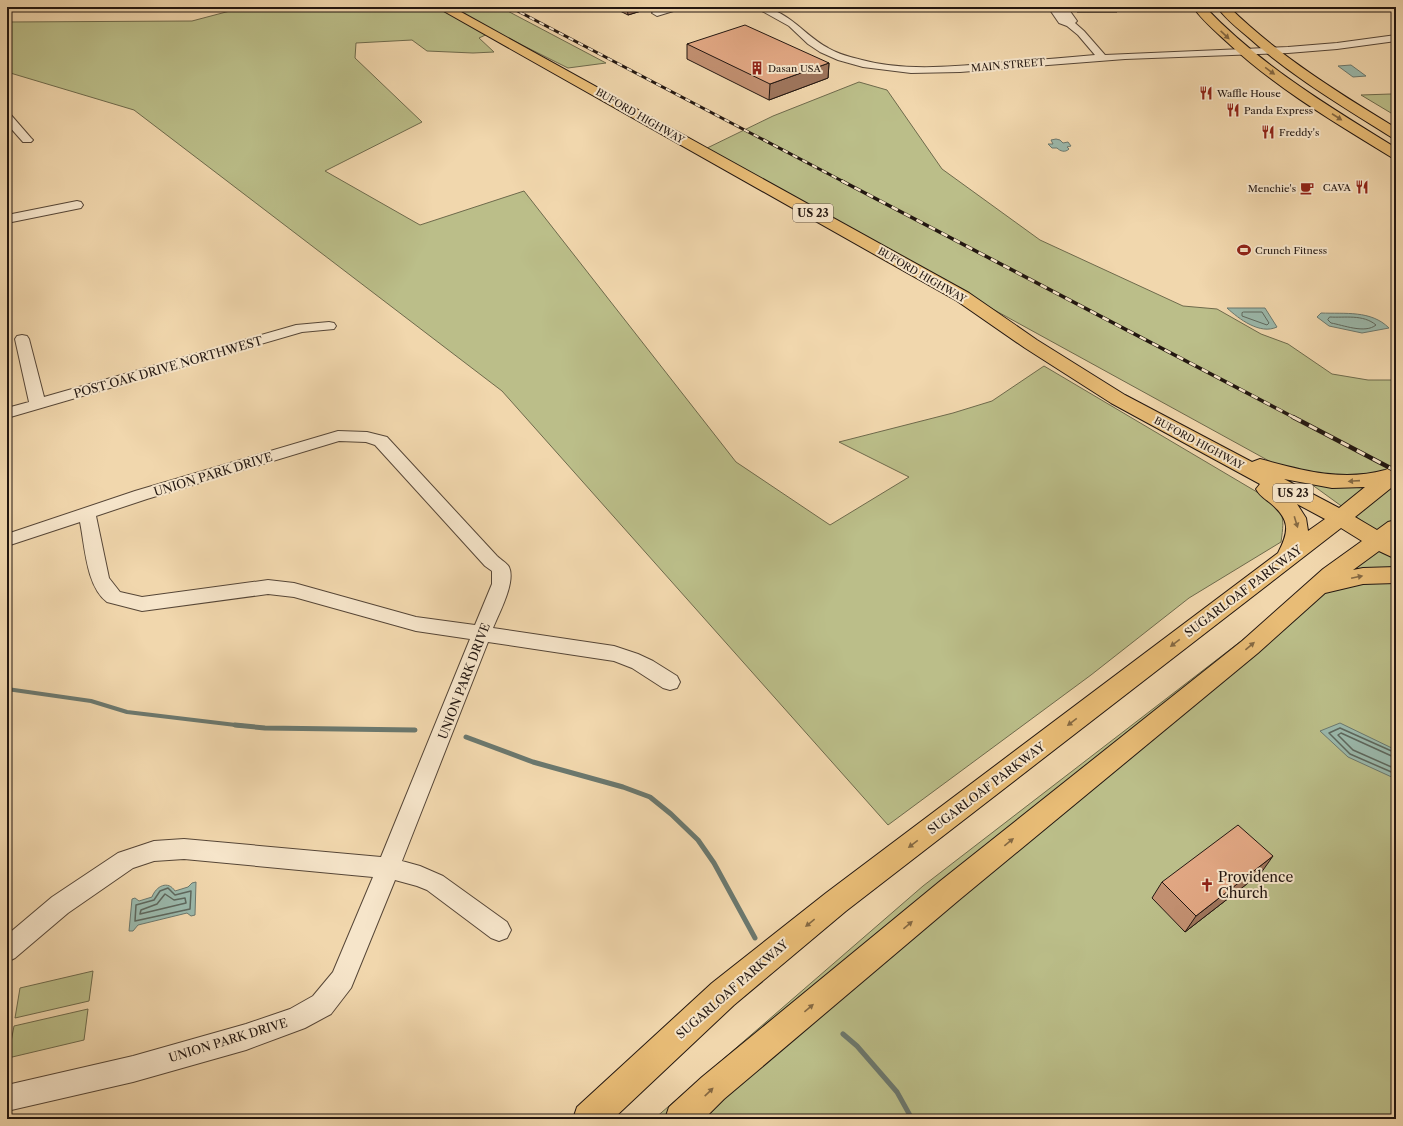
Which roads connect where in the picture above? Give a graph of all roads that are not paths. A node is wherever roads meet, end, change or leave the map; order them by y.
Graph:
1 (444, 7) edge
2 (677, 7) edge
3 (760, 7) edge
4 (1053, 7) edge
5 (1062, 7) edge
6 (1199, 7) edge
7 (1223, 7) edge
8 (657, 13) dead end
9 (1070, 24) junction
10 (1396, 38) edge
11 (1272, 51) junction
12 (1245, 52) junction
13 (1102, 57) junction
14 (7, 116) edge
15 (1396, 134) edge
16 (27, 140) dead end
17 (1396, 154) edge
18 (77, 206) dead end
19 (7, 219) edge
20 (329, 326) dead end
21 (22, 339) dead end
22 (38, 405) junction
23 (7, 413) edge
24 (1228, 458) junction
25 (1394, 474) edge
26 (87, 513) junction
27 (1340, 518) junction
28 (1396, 527) edge
29 (7, 540) edge
30 (1387, 545) edge
31 (1287, 558) junction
32 (1396, 575) edge
33 (1319, 586) junction
34 (482, 634) junction
35 (670, 682) dead end
36 (388, 868) junction
37 (499, 930) dead end
38 (7, 950) edge
39 (7, 1098) edge
40 (589, 1119) edge
41 (681, 1119) edge

1 - 24 main road, BUFORD HIGHWAY / US 23
2 - 8 street
3 - 13 street, MAIN STREET
4 - 9 street
5 - 9 street
6 -> 12 main road
7 - 11 main road
9 - 13 street
10 - 11 street, MAIN STREET
11 - 12 street, MAIN STREET
11 - 15 main road
12 - 13 street, MAIN STREET
12 -> 17 main road
14 - 16 street
18 - 19 street
20 - 22 street, POST OAK DRIVE NORTHWEST
21 - 22 street
22 - 23 street, POST OAK DRIVE NORTHWEST
25 -> 24 main road
24 - 27 main road, BUFORD HIGHWAY / US 23
24 -> 31 main road
25 - 27 main road, SUGARLOAF PARKWAY
26 - 29 street, UNION PARK DRIVE
26 - 34 street
26 - 34 street, UNION PARK DRIVE
27 - 30 main road, BUFORD HIGHWAY / US 23
27 - 31 main road, SUGARLOAF PARKWAY
28 - 30 main road
30 - 33 main road
31 -> 40 main road, SUGARLOAF PARKWAY
33 -> 32 main road
41 -> 33 main road
34 - 35 street
34 - 36 street, UNION PARK DRIVE
36 - 37 street
36 - 38 street
36 - 39 street, UNION PARK DRIVE

